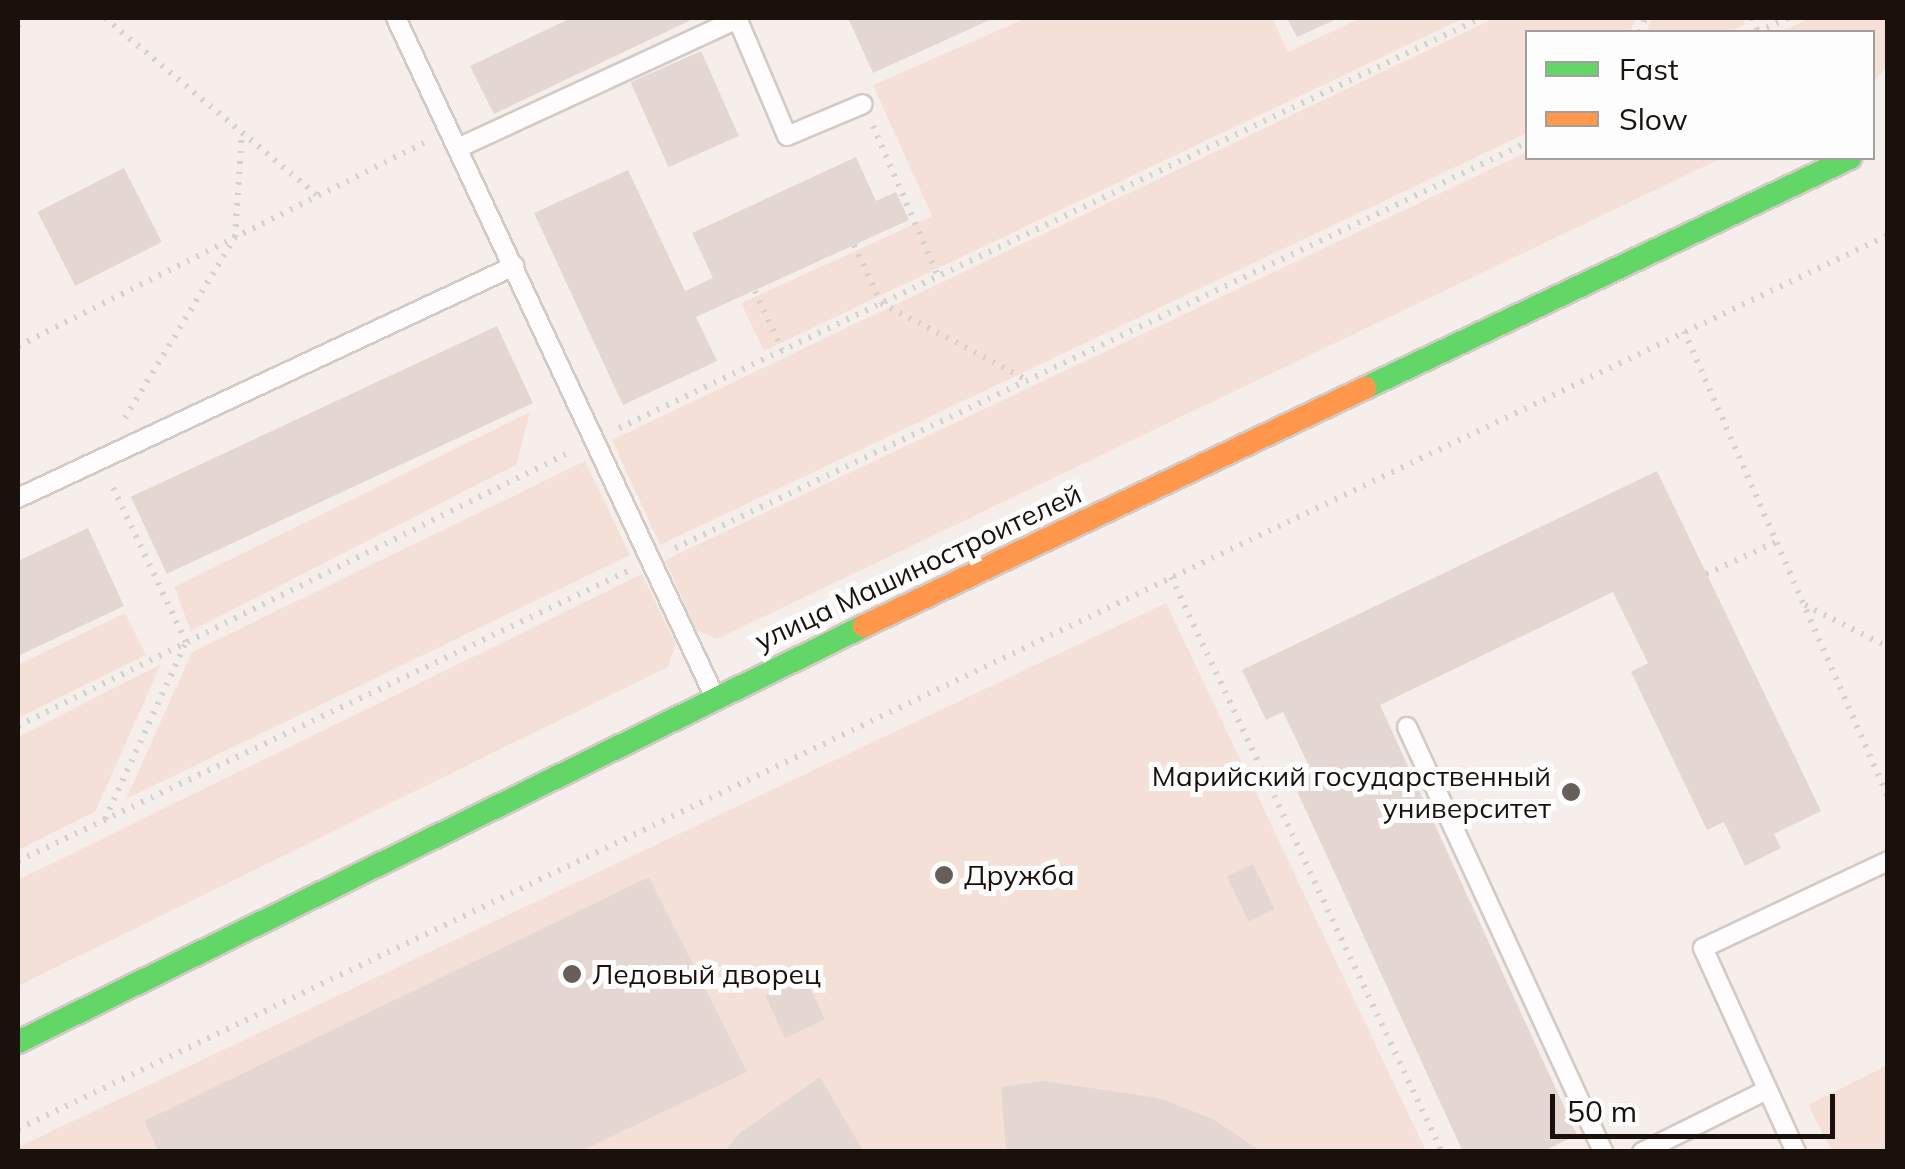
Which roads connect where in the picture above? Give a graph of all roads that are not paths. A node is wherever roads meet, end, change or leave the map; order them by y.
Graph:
1 (396, 18) edge
2 (738, 18) edge
3 (863, 104) road end
4 (454, 140) junction
5 (1846, 160) edge
6 (514, 266) junction
7 (18, 498) edge
8 (715, 696) junction
9 (1407, 728) dead end
10 (1888, 861) edge
11 (18, 1042) edge
12 (1768, 1090) junction
13 (1603, 1152) edge
14 (1642, 1152) edge
15 (1796, 1152) edge

1 - 4 lane
2 - 3 lane
2 - 4 lane
4 - 6 lane
5 - 8 main road, улица Машиностроителей
6 - 7 lane
6 - 8 lane
8 - 11 main road, улица Машиностроителей
9 - 13 lane
10 - 12 lane
12 - 14 lane
12 - 15 lane

